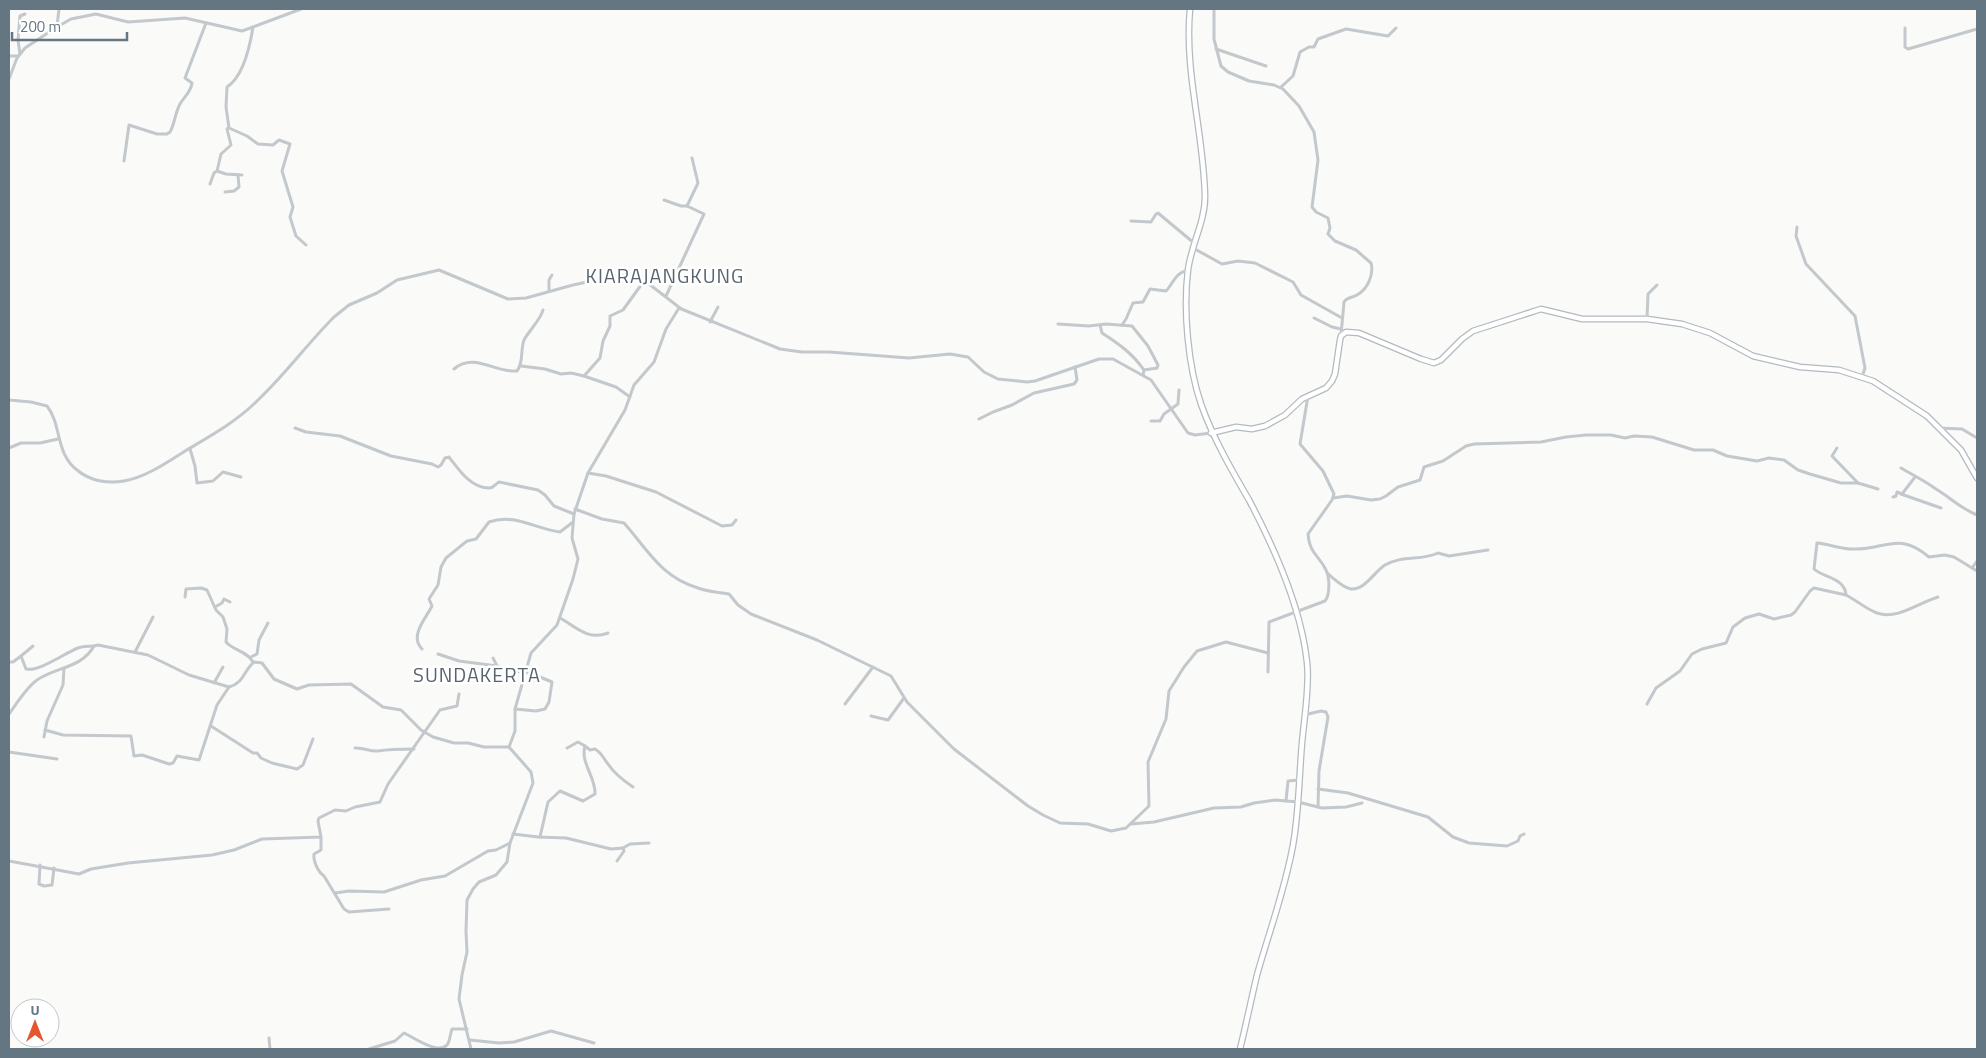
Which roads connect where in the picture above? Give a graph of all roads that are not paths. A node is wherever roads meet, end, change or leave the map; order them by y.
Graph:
1 (59, 9) edge
2 (301, 9) edge
3 (1190, 9) edge
4 (1214, 9) edge
5 (24, 14) dead end
6 (206, 23) junction
7 (253, 26) junction
8 (56, 27) junction
9 (1396, 28) dead end
10 (1905, 28) dead end
11 (1977, 29) edge
12 (1216, 49) junction
13 (19, 55) junction
14 (9, 56) edge
15 (1266, 66) dead end
16 (9, 79) edge
17 (1280, 87) junction
18 (229, 128) junction
19 (692, 158) dead end
20 (124, 161) dead end
21 (217, 170) junction
22 (210, 184) dead end
23 (226, 192) dead end
24 (664, 200) dead end
25 (688, 206) junction
26 (1131, 221) dead end
27 (1797, 227) dead end
28 (306, 244) dead end
29 (1193, 245) junction
30 (1188, 271) junction
31 (552, 275) dead end
32 (644, 280) junction
33 (1657, 285) dead end
34 (548, 291) junction
35 (666, 296) junction
36 (680, 308) junction
37 (718, 308) dead end
38 (543, 310) dead end
39 (1314, 318) dead end
40 (1342, 318) junction
41 (1647, 319) junction
42 (710, 322) junction
43 (1058, 324) dead end
44 (1100, 325) junction
45 (1122, 325) junction
46 (1341, 329) junction
47 (1341, 336) junction
48 (520, 366) junction
49 (1075, 368) junction
50 (454, 369) dead end
51 (1144, 370) junction
52 (1143, 375) junction
53 (584, 376) junction
54 (1862, 377) junction
55 (1179, 390) dead end
56 (1308, 396) junction
57 (630, 397) junction
58 (9, 400) edge
59 (1172, 410) junction
60 (979, 419) dead end
61 (1151, 421) dead end
62 (295, 428) dead end
63 (1938, 428) junction
64 (1211, 433) junction
65 (1977, 438) edge
66 (58, 439) junction
67 (9, 448) edge
68 (190, 448) junction
69 (1836, 448) dead end
70 (1901, 468) dead end
71 (588, 473) junction
72 (1915, 476) junction
73 (241, 477) dead end
74 (1977, 478) edge
75 (1858, 483) junction
76 (1878, 489) dead end
77 (1902, 494) junction
78 (1893, 497) dead end
79 (1333, 498) junction
80 (1941, 508) dead end
81 (575, 509) junction
82 (574, 514) junction
83 (1977, 515) edge
84 (736, 520) dead end
85 (573, 522) junction
86 (1488, 550) dead end
87 (1977, 561) edge
88 (1972, 568) junction
89 (1977, 571) edge
90 (1327, 574) junction
91 (1846, 595) junction
92 (185, 597) dead end
93 (1938, 598) dead end
94 (230, 602) dead end
95 (215, 607) junction
96 (1296, 613) junction
97 (152, 617) dead end
98 (560, 618) junction
99 (268, 623) dead end
100 (608, 633) dead end
101 (33, 646) dead end
102 (94, 646) junction
103 (422, 649) dead end
104 (135, 652) junction
105 (1268, 653) junction
106 (438, 654) dead end
107 (21, 656) junction
108 (250, 657) junction
109 (493, 658) dead end
110 (9, 662) edge
111 (254, 662) junction
112 (497, 666) junction
113 (223, 667) dead end
114 (872, 667) junction
115 (64, 668) junction
116 (526, 671) junction
117 (1268, 672) dead end
118 (214, 683) junction
119 (229, 687) junction
120 (459, 694) dead end
121 (904, 698) junction
122 (845, 704) dead end
123 (1647, 704) dead end
124 (515, 708) junction
125 (9, 714) edge
126 (1304, 715) junction
127 (872, 716) dead end
128 (211, 726) junction
129 (45, 730) junction
130 (426, 733) junction
131 (44, 737) dead end
132 (313, 739) dead end
133 (585, 746) junction
134 (509, 747) junction
135 (354, 748) dead end
136 (567, 748) dead end
137 (414, 749) junction
138 (9, 752) edge
139 (56, 760) dead end
140 (1299, 780) junction
141 (633, 787) dead end
142 (1318, 789) junction
143 (1286, 801) junction
144 (1298, 802) junction
145 (1362, 803) dead end
146 (1318, 807) junction
147 (1130, 824) junction
148 (513, 834) junction
149 (1524, 834) dead end
150 (321, 837) junction
151 (540, 837) junction
152 (510, 842) junction
153 (649, 843) dead end
154 (623, 848) junction
155 (9, 860) edge
156 (617, 861) dead end
157 (40, 865) junction
158 (54, 868) junction
159 (334, 893) junction
160 (389, 909) dead end
161 (467, 1030) junction
162 (269, 1038) dead end
163 (470, 1040) junction
164 (594, 1043) dead end
165 (270, 1049) edge
166 (369, 1049) edge
167 (471, 1049) edge
168 (1240, 1049) edge

1 - 8 street
2 - 7 street
3 - 29 main road
4 - 12 street
5 - 13 street
6 - 7 street
6 - 8 street
6 - 20 street
7 - 18 street
8 - 13 street
9 - 17 street
10 - 11 street
12 - 15 street
12 - 17 street
13 - 14 street
13 - 16 street
17 - 40 street
18 - 21 street
18 - 28 street
19 - 25 street
21 - 22 street
21 - 23 street
24 - 25 street
25 - 35 street
26 - 29 street
27 - 54 street
29 - 30 main road
29 - 40 street
30 - 45 street
30 - 64 main road
31 - 34 street
32 - 34 street
32 - 35 street
32 - 53 street
33 - 41 street
34 - 68 street
35 - 36 street
36 - 42 street
36 - 57 street
37 - 42 street
38 - 48 street
39 - 46 street
40 - 46 street
41 - 47 main road
41 - 54 main road
42 - 49 street
43 - 44 street
44 - 45 street
44 - 51 street
45 - 51 street
46 - 47 street
47 - 56 main road
48 - 50 street
48 - 53 street
49 - 52 street
49 - 60 street
51 - 52 street
52 - 59 street
53 - 57 street
54 - 63 main road
55 - 59 street
56 - 64 main road
56 - 79 street
57 - 71 street
58 - 66 street
59 - 61 street
59 - 64 street
62 - 82 street
63 - 65 street
63 - 74 main road
64 - 96 main road
66 - 67 street
66 - 68 street
68 - 73 street
69 - 75 street
70 - 72 street
71 - 81 street
71 - 84 street
72 - 77 street
72 - 83 street
75 - 76 street
75 - 79 street
77 - 78 street
77 - 80 street
79 - 90 street
81 - 82 street
81 - 114 street
82 - 85 street
85 - 98 street
85 - 103 street
86 - 90 street
87 - 88 street
88 - 89 street
88 - 91 street
90 - 96 street
91 - 93 street
91 - 123 street
92 - 95 street
94 - 95 street
95 - 108 street
96 - 105 street
96 - 126 main road
97 - 104 street
98 - 100 street
98 - 116 street
99 - 108 street
101 - 107 street
102 - 104 street
102 - 107 street
102 - 115 street
104 - 118 street
105 - 117 street
105 - 147 street
106 - 112 street
107 - 110 street
108 - 111 street
109 - 112 street
111 - 119 street
111 - 130 street
112 - 116 street
113 - 118 street
114 - 121 street
114 - 122 street
115 - 125 street
115 - 129 street
116 - 124 street
116 - 124 street
118 - 119 street
119 - 128 street
120 - 130 street
121 - 127 street
121 - 147 street
124 - 134 street
126 - 140 main road
126 - 142 street
128 - 129 street
128 - 132 street
129 - 131 street
130 - 134 street
130 - 137 street
133 - 136 street
133 - 141 street
133 - 151 street
134 - 148 street
135 - 137 street
137 - 150 street
138 - 139 street
140 - 143 street
140 - 144 main road
142 - 146 street
142 - 149 street
143 - 144 street
143 - 147 street
144 - 146 street
144 - 168 main road
145 - 146 street
148 - 151 street
148 - 152 street
150 - 158 street
150 - 159 street
151 - 154 street
152 - 159 street
152 - 161 street
153 - 154 street
154 - 156 street
155 - 157 street
157 - 158 street
157 - 158 street
159 - 160 street
161 - 163 street
161 - 166 street
162 - 165 street
163 - 164 street
163 - 167 street

